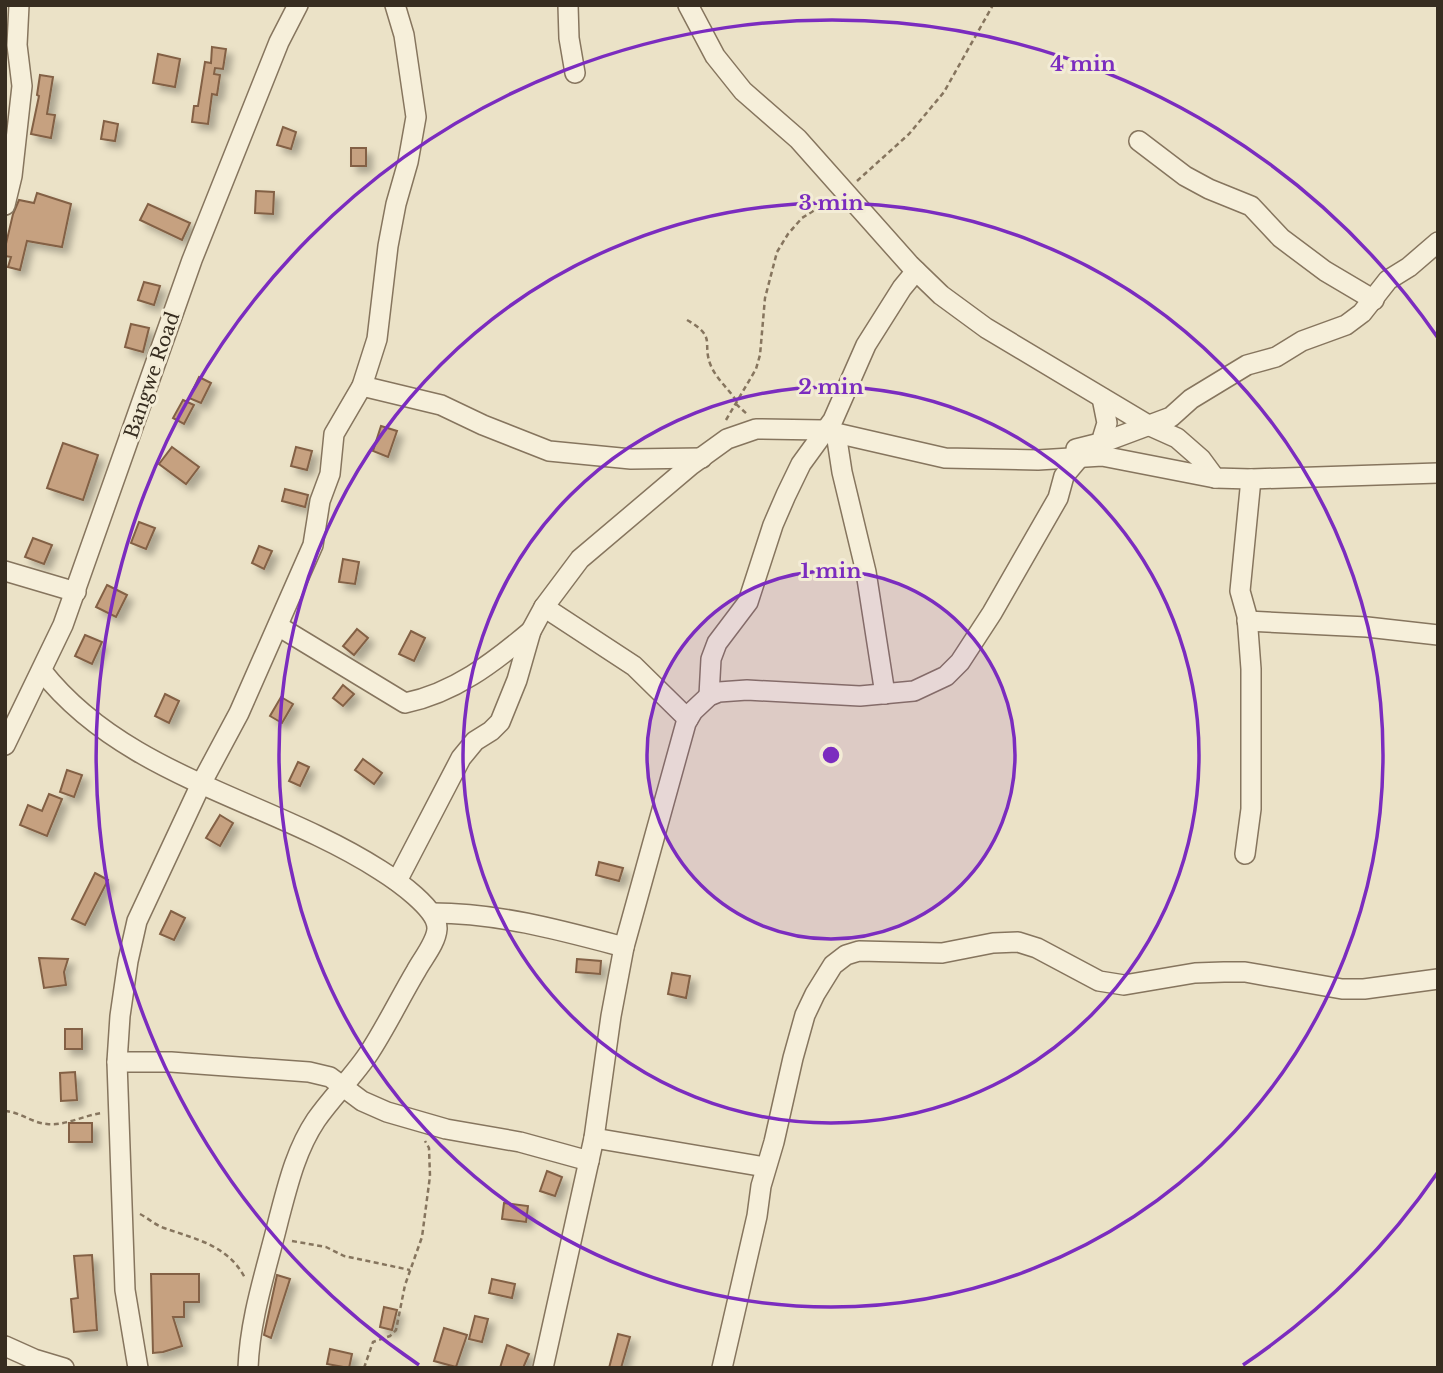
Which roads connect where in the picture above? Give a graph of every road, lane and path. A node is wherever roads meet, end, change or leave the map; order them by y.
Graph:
1 (19, 5) edge
2 (298, 5) edge
3 (394, 5) edge
4 (568, 5) edge
5 (688, 5) edge
6 (993, 5) edge
7 (575, 73) dead end
8 (1139, 141) dead end
9 (846, 191) junction
10 (5, 205) edge
11 (1438, 242) edge
12 (916, 271) junction
13 (1374, 300) junction
14 (687, 320) dead end
15 (362, 386) junction
16 (1102, 398) junction
17 (737, 402) junction
18 (1148, 425) junction
19 (830, 431) junction
20 (1104, 442) junction
21 (722, 443) junction
22 (1080, 457) junction
23 (702, 458) junction
24 (1038, 460) junction
25 (1438, 473) edge
26 (1215, 478) junction
27 (1251, 479) junction
28 (1058, 498) junction
29 (5, 571) edge
30 (76, 592) junction
31 (544, 607) junction
32 (1247, 621) junction
33 (278, 626) junction
34 (531, 631) junction
35 (1438, 635) edge
36 (42, 671) junction
37 (885, 694) junction
38 (709, 696) junction
39 (688, 719) junction
40 (5, 745) edge
41 (201, 784) junction
42 (1245, 854) dead end
43 (397, 881) junction
44 (433, 913) junction
45 (624, 947) junction
46 (1438, 979) edge
47 (117, 1062) junction
48 (343, 1086) junction
49 (5, 1111) edge
50 (119, 1111) junction
51 (415, 1119) junction
52 (594, 1138) junction
53 (589, 1161) junction
54 (765, 1167) junction
55 (123, 1202) junction
56 (274, 1238) junction
57 (410, 1270) junction
58 (245, 1278) dead end
59 (5, 1346) edge
60 (64, 1368) edge
61 (138, 1368) edge
62 (248, 1368) edge
63 (364, 1368) edge
64 (543, 1368) edge
65 (722, 1368) edge

1 - 10 street
2 - 30 street, Bangwe Road
3 - 15 street
4 - 7 street
5 - 9 street
6 - 9 path
8 - 13 street
9 - 12 street
9 - 17 path
11 - 13 street
12 - 16 street
12 - 19 street
13 - 18 street
14 - 17 path
15 - 23 street
15 - 33 street
16 - 18 street
16 - 20 street
17 - 21 path
18 - 20 street
18 - 26 street
19 - 21 street
19 - 24 street
19 - 37 street
19 - 38 street
20 - 24 street
21 - 23 street
22 - 24 street
22 - 26 street
22 - 28 street
23 - 31 street
24 - 28 street
25 - 27 street
26 - 27 street
27 - 32 street
28 - 37 street
29 - 30 street
30 - 36 street, Bangwe Road
31 - 34 street
31 - 39 street
32 - 35 street
32 - 42 street
33 - 34 street
33 - 41 street
34 - 43 street
36 - 40 street, Bangwe Road
36 - 41 street
37 - 38 street
38 - 39 street
39 - 45 street
41 - 43 street
41 - 47 street
43 - 44 street
44 - 45 street
44 - 48 street
45 - 52 street
46 - 54 street
47 - 48 street
47 - 50 street
48 - 51 street
48 - 56 street
49 - 50 path
50 - 55 street
51 - 53 street
51 - 57 path
52 - 53 street
52 - 54 street
53 - 64 street
54 - 65 street
55 - 58 path
55 - 61 street
56 - 57 path
56 - 62 street
57 - 63 path
59 - 60 street

